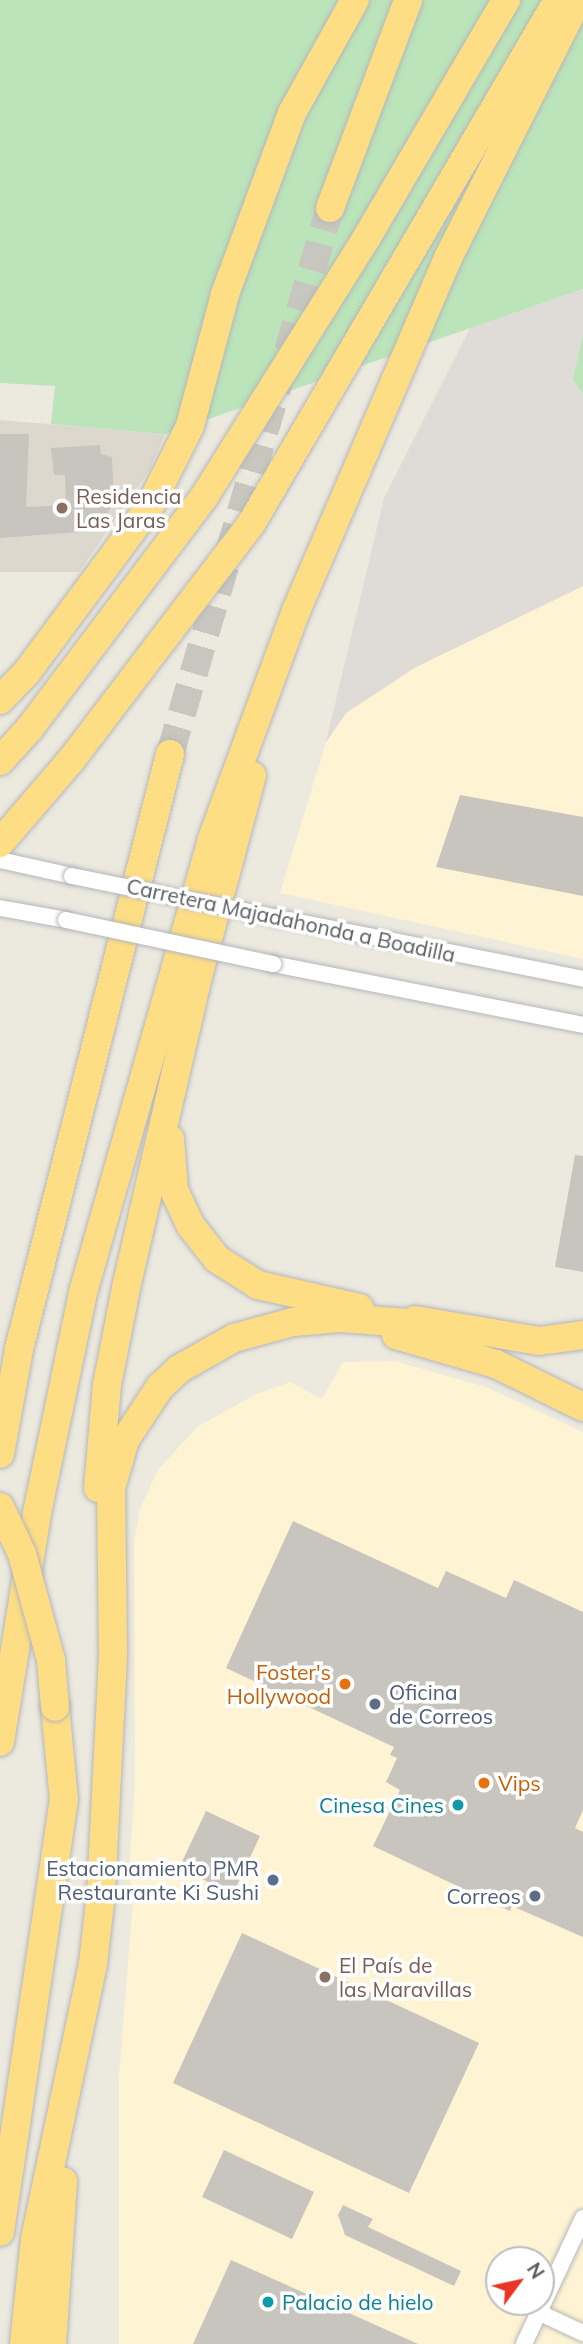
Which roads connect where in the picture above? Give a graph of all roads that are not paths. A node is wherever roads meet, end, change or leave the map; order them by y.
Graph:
1 (355, 0) edge
2 (408, 0) edge
3 (506, 0) edge
4 (558, 0) edge
5 (578, 0) edge
6 (330, 208) tunnel mouth
7 (296, 611) junction
8 (0, 700) edge
9 (170, 754) tunnel mouth
10 (0, 761) edge
11 (0, 843) edge
12 (0, 860) edge
13 (0, 908) edge
14 (583, 979) edge
15 (195, 988) junction
16 (583, 1025) edge
17 (293, 1322) junction
18 (433, 1325) junction
19 (583, 1335) edge
20 (583, 1407) edge
21 (0, 1454) edge
22 (0, 1507) edge
23 (110, 1718) junction
24 (0, 1742) edge
25 (75, 2053) junction
26 (583, 2218) edge
27 (0, 2232) edge
28 (555, 2276) edge
29 (536, 2316) edge
30 (547, 2316) edge
31 (583, 2333) edge
32 (24, 2344) edge
33 (52, 2344) edge
34 (524, 2344) edge

1 - 8 highway
2 - 6 highway
3 - 10 highway
4 - 11 highway
5 - 7 highway
7 - 15 highway
7 - 24 highway
9 - 21 highway
12 - 14 street, Carretera Majadahonda a Boadilla, bridge
13 - 16 street, bridge
15 - 18 highway
15 - 23 highway
17 - 18 highway
17 - 20 highway
17 - 23 highway
18 - 19 highway
22 - 27 highway, bridge
23 - 25 highway
25 - 32 highway
25 - 33 highway
26 - 28 street
29 - 34 street
30 - 31 street

